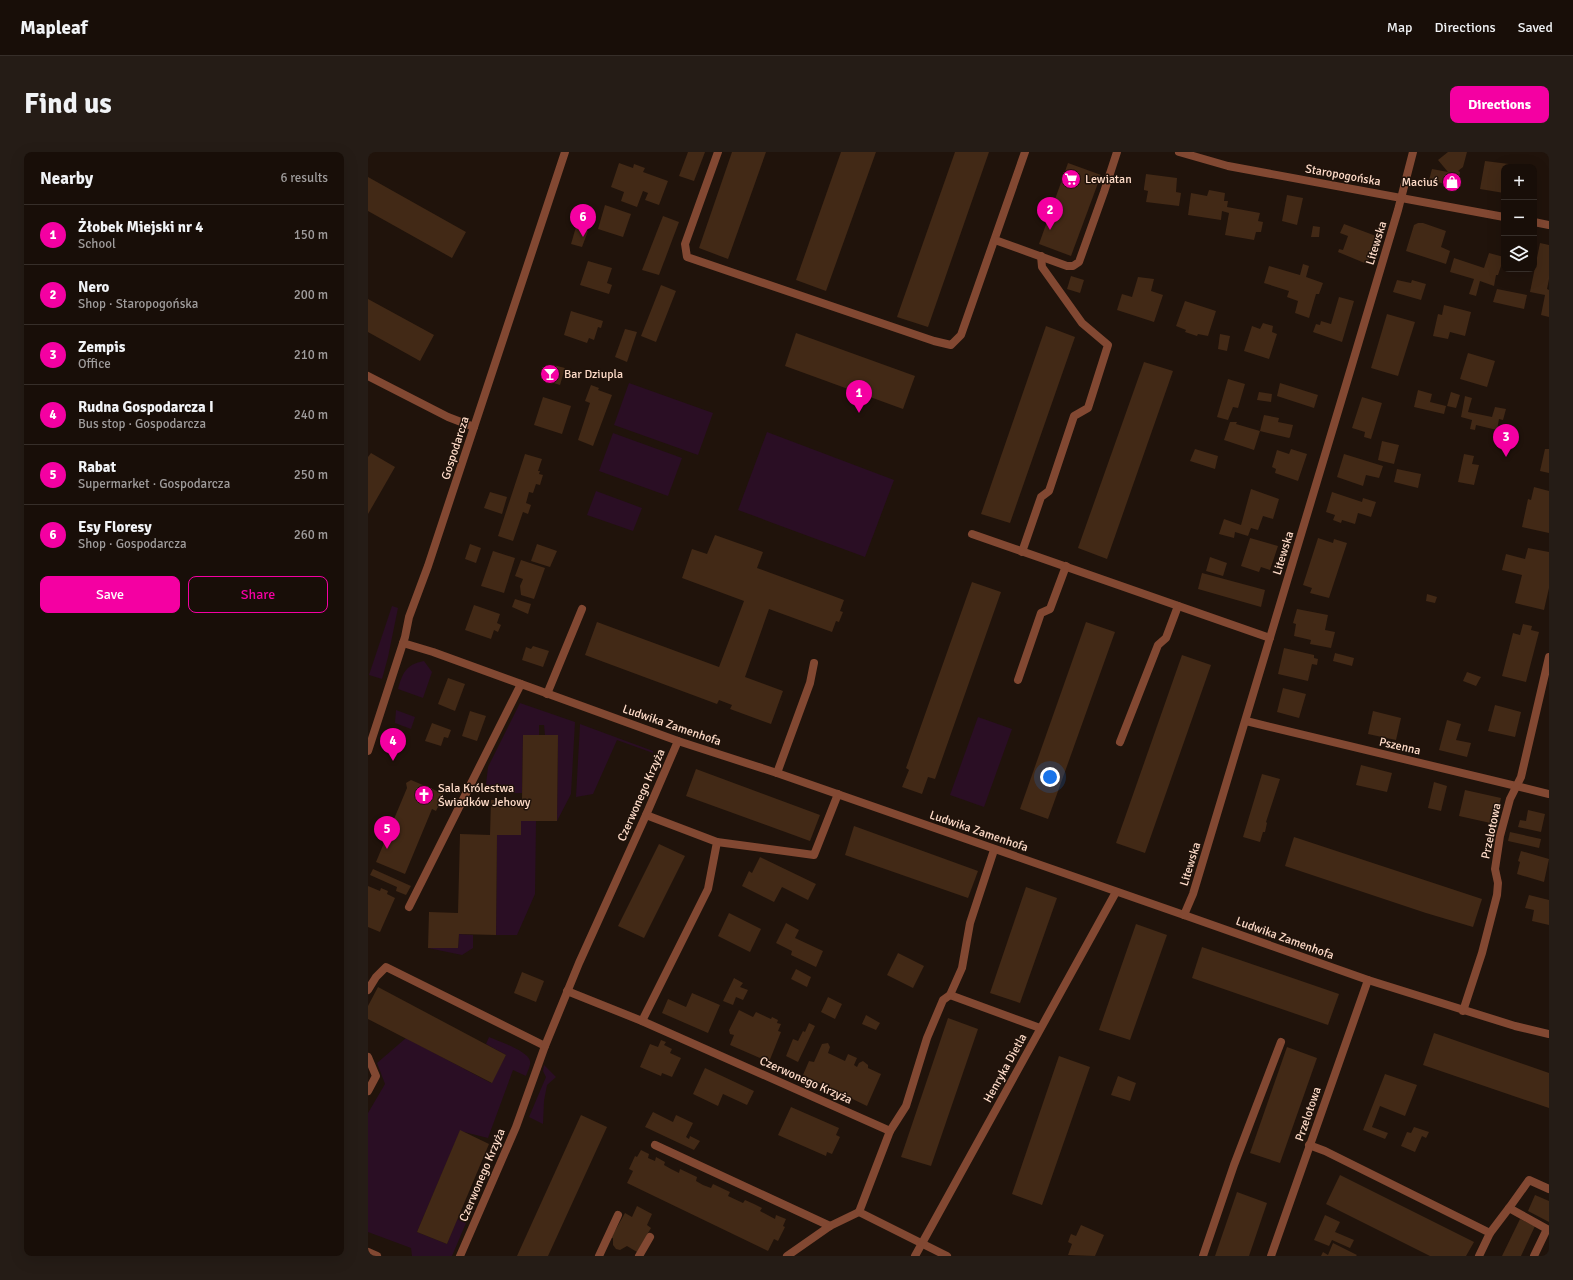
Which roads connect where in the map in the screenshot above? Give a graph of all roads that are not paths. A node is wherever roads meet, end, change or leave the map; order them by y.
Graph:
1 (565, 152) edge
2 (718, 152) edge
3 (1025, 152) edge
4 (1117, 152) edge
5 (1413, 152) edge
6 (1182, 153) edge
7 (1400, 198) junction
8 (1501, 216) edge
9 (1537, 223) edge
10 (1549, 225) edge
11 (995, 240) junction
12 (1040, 256) junction
13 (368, 376) edge
14 (474, 427) junction
15 (972, 534) dead end
16 (1022, 552) junction
17 (1066, 566) junction
18 (1178, 606) junction
19 (582, 609) dead end
20 (1270, 638) junction
21 (403, 643) junction
22 (1549, 657) edge
23 (814, 663) dead end
24 (1018, 680) dead end
25 (521, 684) junction
26 (547, 694) junction
27 (1246, 721) junction
28 (678, 741) junction
29 (1120, 742) dead end
30 (368, 751) edge
31 (777, 773) junction
32 (1518, 786) junction
33 (838, 794) junction
34 (1549, 794) edge
35 (646, 814) junction
36 (717, 842) junction
37 (994, 850) junction
38 (1116, 892) junction
39 (409, 907) dead end
40 (1184, 915) junction
41 (1368, 980) junction
42 (368, 990) edge
43 (567, 991) junction
44 (950, 995) junction
45 (1463, 1010) junction
46 (642, 1021) junction
47 (1040, 1028) junction
48 (1549, 1034) edge
49 (1281, 1042) dead end
50 (545, 1046) junction
51 (368, 1057) edge
52 (368, 1091) edge
53 (890, 1131) junction
54 (655, 1145) dead end
55 (1309, 1145) junction
56 (1549, 1189) edge
57 (1508, 1208) junction
58 (859, 1212) junction
59 (618, 1215) dead end
60 (830, 1226) junction
61 (1490, 1233) junction
62 (650, 1237) dead end
63 (922, 1243) junction
64 (368, 1252) edge
65 (377, 1256) edge
66 (460, 1256) edge
67 (599, 1256) edge
68 (639, 1256) edge
69 (787, 1256) edge
70 (914, 1256) edge
71 (947, 1256) edge
72 (1203, 1256) edge
73 (1270, 1256) edge
74 (1479, 1256) edge
75 (1534, 1256) edge

1 - 14 street, Gospodarcza
2 - 11 street
3 - 11 street
4 - 12 street
5 - 7 street, Litewska
6 - 7 street, Staropogońska
7 - 8 street, Staropogońska
7 - 20 street, Litewska
9 - 10 street
11 - 12 street
12 - 16 street
13 - 14 street
14 - 21 street, Gospodarcza
15 - 16 street
16 - 17 street
17 - 18 street
17 - 24 street
18 - 20 street
18 - 29 street
19 - 26 street
20 - 27 street, Litewska
21 - 25 street, Ludwika Zamenhofa
21 - 30 street, Gospodarcza
22 - 32 street, Przelotowa
23 - 31 street
25 - 26 street, Ludwika Zamenhofa
25 - 39 street
26 - 28 street, Ludwika Zamenhofa
27 - 32 street, Pszenna
27 - 40 street, Litewska
28 - 31 street, Ludwika Zamenhofa
28 - 35 street, Czerwonego Krzyża
31 - 33 street, Ludwika Zamenhofa
32 - 34 street, Pszenna
32 - 45 street, Przelotowa
33 - 36 street
33 - 37 street, Ludwika Zamenhofa
35 - 36 street
35 - 43 street, Czerwonego Krzyża
36 - 46 street
37 - 38 street, Ludwika Zamenhofa
37 - 44 street
38 - 40 street, Ludwika Zamenhofa
38 - 47 street, Henryka Dietla
40 - 41 street, Ludwika Zamenhofa
41 - 45 street, Ludwika Zamenhofa
41 - 55 street, Przelotowa
42 - 50 street
43 - 46 street, Czerwonego Krzyża
43 - 50 street, Czerwonego Krzyża
44 - 47 street
44 - 53 street
45 - 48 street, Ludwika Zamenhofa
46 - 53 street, Czerwonego Krzyża
47 - 63 street, Henryka Dietla
49 - 72 street
50 - 66 street, Czerwonego Krzyża
51 - 52 street
53 - 58 street
54 - 60 street
55 - 61 street
55 - 73 street, Przelotowa
56 - 57 street
57 - 61 street
57 - 75 street
58 - 60 street
58 - 63 street
59 - 67 street
60 - 69 street
61 - 74 street
62 - 68 street
63 - 70 street, Henryka Dietla
63 - 71 street
64 - 65 street

